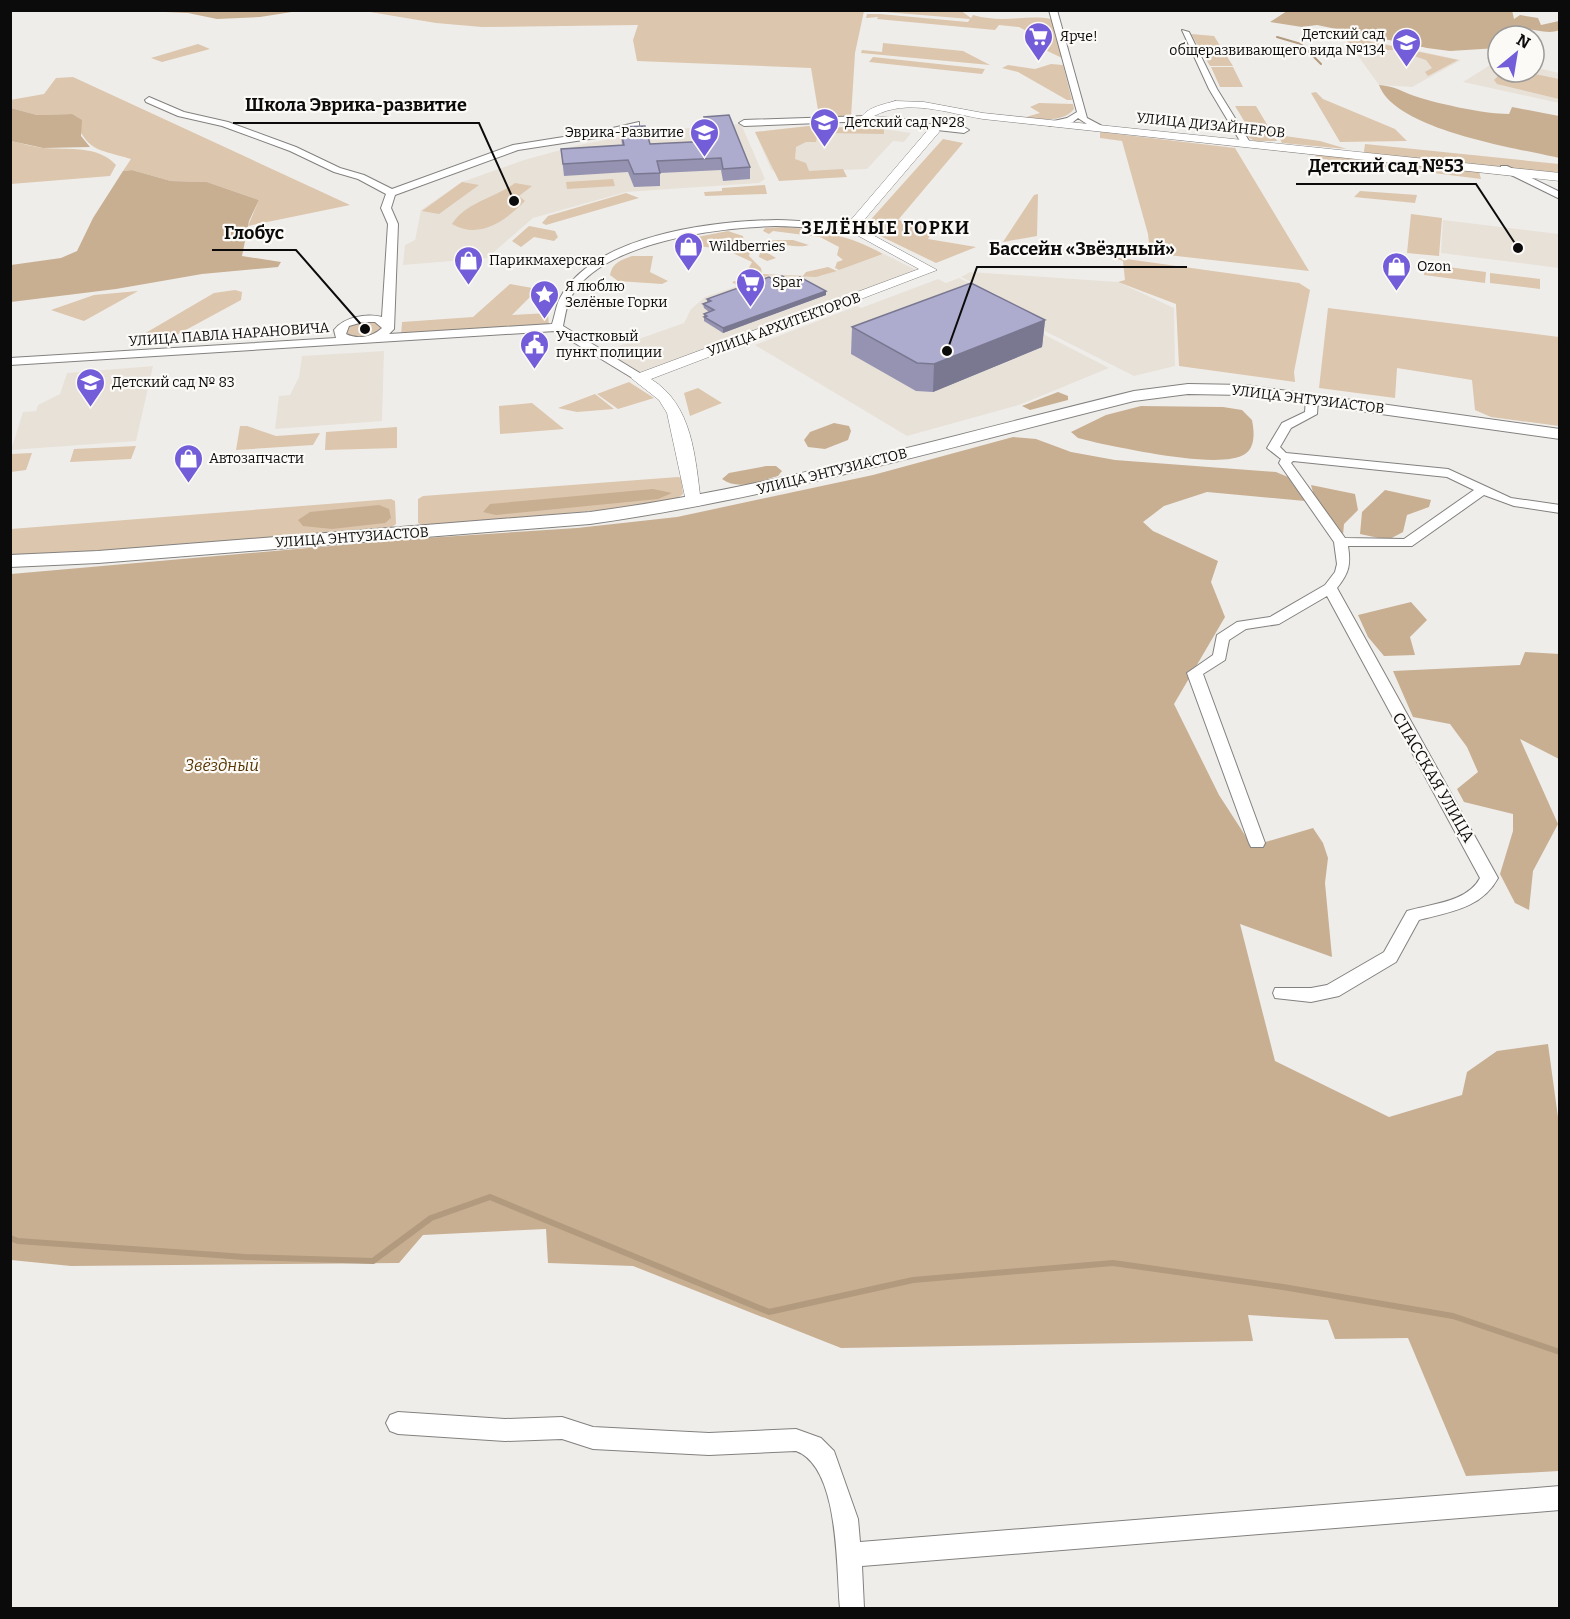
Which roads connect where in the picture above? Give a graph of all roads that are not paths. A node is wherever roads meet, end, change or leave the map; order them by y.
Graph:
1 (1053, 10) edge
2 (1185, 32) dead end
3 (148, 100) dead end
4 (1082, 112) junction
5 (866, 119) junction
6 (744, 123) dead end
7 (1050, 123) junction
8 (636, 124) edge
9 (931, 127) junction
10 (1099, 128) junction
11 (964, 130) dead end
12 (1246, 144) junction
13 (1507, 169) junction
14 (1560, 177) edge
15 (391, 193) junction
16 (1560, 196) edge
17 (850, 228) junction
18 (387, 302) junction
19 (348, 322) junction
20 (557, 327) junction
21 (386, 332) junction
22 (363, 340) junction
23 (303, 344) junction
24 (10, 363) edge
25 (639, 378) junction
26 (1312, 399) junction
27 (1560, 434) edge
28 (1288, 458) junction
29 (1483, 490) junction
30 (693, 502) junction
31 (1560, 509) edge
32 (1341, 543) junction
33 (98, 557) junction
34 (10, 561) edge
35 (10, 567) edge
36 (1330, 588) junction
37 (1257, 843) dead end
38 (1282, 993) dead end
39 (398, 1423) dead end
40 (1560, 1498) edge
41 (849, 1555) junction
42 (852, 1608) edge

1 - 4 street
2 - 12 street
3 - 15 street
4 - 7 street
4 - 10 street
5 - 6 street
5 - 7 street, УЛИЦА ДИЗАЙНЕРОВ
5 - 9 street
7 - 10 street, УЛИЦА ДИЗАЙНЕРОВ
8 - 15 street
9 - 11 street
9 - 17 street
10 - 12 street, УЛИЦА ДИЗАЙНЕРОВ
12 - 13 street, УЛИЦА ДИЗАЙНЕРОВ
13 - 14 street, УЛИЦА ДИЗАЙНЕРОВ
13 - 16 street
15 - 18 street
17 - 20 street
17 - 25 street, УЛИЦА АРХИТЕКТОРОВ
18 - 19 street
18 - 21 street
19 - 21 street
19 - 22 street
19 - 23 street
20 - 21 street, УЛИЦА ПАВЛА НАРАНОВИЧА
20 - 25 street
21 - 22 street, УЛИЦА ПАВЛА НАРАНОВИЧА
22 - 23 street, УЛИЦА ПАВЛА НАРАНОВИЧА
23 - 24 street, УЛИЦА ПАВЛА НАРАНОВИЧА
25 - 30 street
26 - 27 main road, УЛИЦА ЭНТУЗИАСТОВ
26 - 28 street
26 - 30 main road, УЛИЦА ЭНТУЗИАСТОВ
28 - 29 street
28 - 32 street
29 - 31 street
29 - 32 street
30 - 33 main road, УЛИЦА ЭНТУЗИАСТОВ
32 - 36 street
33 - 34 main road, УЛИЦА ЭНТУЗИАСТОВ
33 - 35 main road, УЛИЦА ЭНТУЗИАСТОВ
36 - 37 street
36 - 38 street, СПАССКАЯ УЛИЦА
39 - 41 street
40 - 41 street
41 - 42 street

